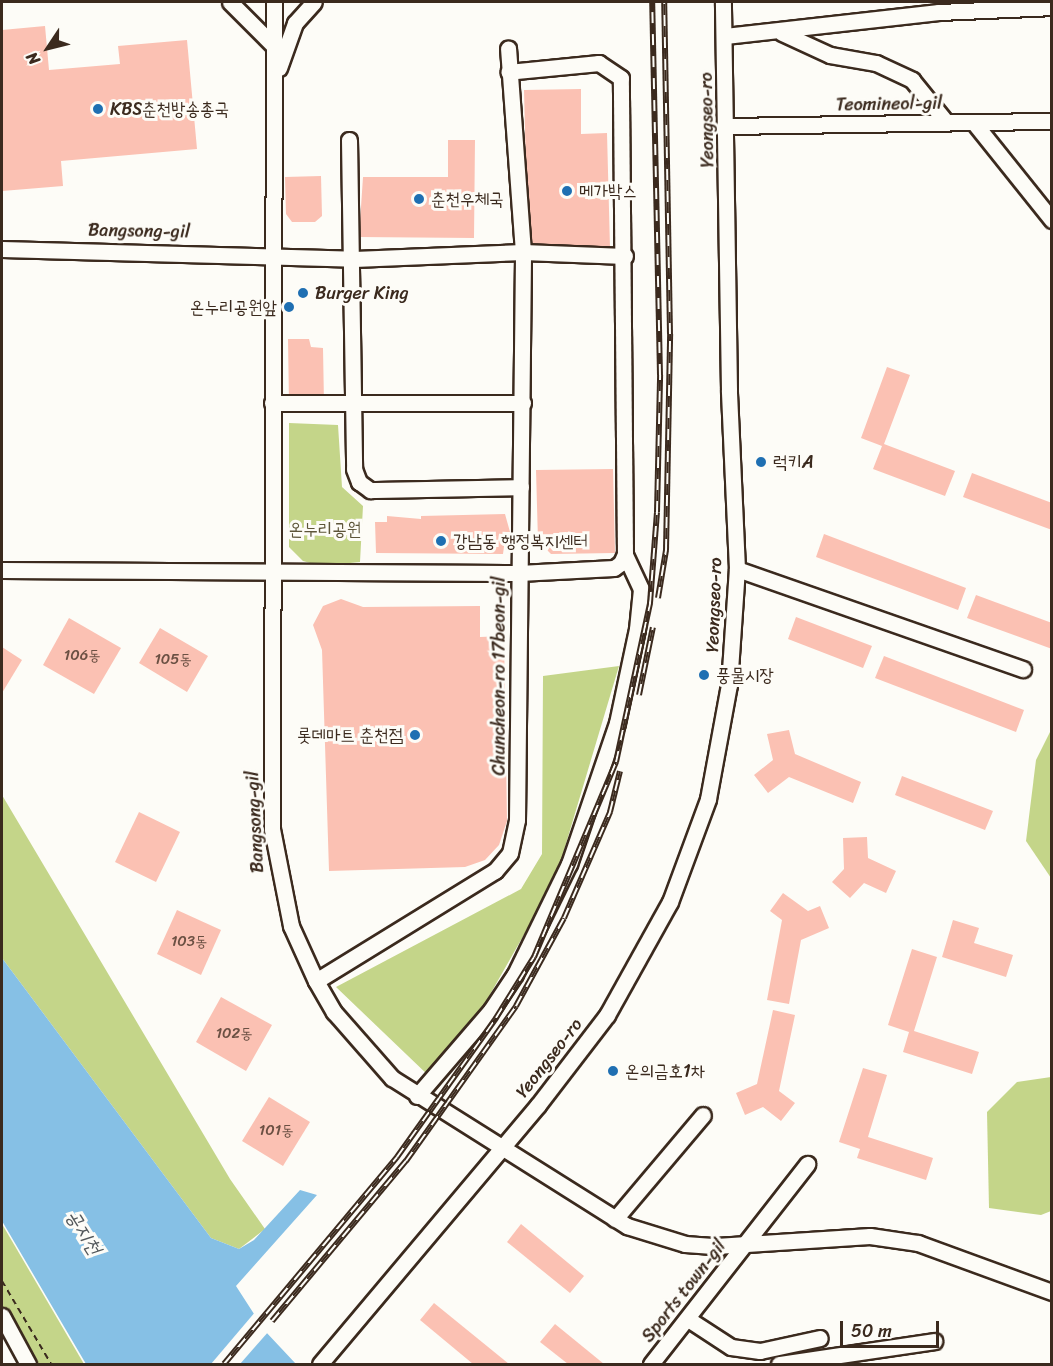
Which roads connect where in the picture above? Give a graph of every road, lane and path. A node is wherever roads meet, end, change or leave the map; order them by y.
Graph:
1 (231, 2) edge
2 (274, 2) edge
3 (314, 2) edge
4 (723, 2) edge
5 (1052, 7) edge
6 (782, 33) junction
7 (725, 36) junction
8 (274, 46) junction
9 (508, 49) dead end
10 (508, 72) junction
11 (275, 82) junction
12 (1052, 121) edge
13 (947, 123) junction
14 (975, 124) junction
15 (726, 126) junction
16 (349, 140) dead end
17 (1052, 220) edge
18 (2, 249) edge
19 (523, 252) junction
20 (276, 254) junction
21 (625, 256) junction
22 (354, 259) junction
23 (353, 402) junction
24 (523, 402) junction
25 (272, 404) junction
26 (521, 487) junction
27 (625, 554) junction
28 (737, 569) junction
29 (2, 570) edge
30 (271, 571) junction
31 (519, 573) junction
32 (1023, 669) dead end
33 (316, 981) junction
34 (417, 1096) junction
35 (703, 1115) dead end
36 (501, 1147) junction
37 (807, 1164) dead end
38 (615, 1219) junction
39 (747, 1241) junction
40 (2, 1281) edge
41 (1052, 1292) edge
42 (2, 1316) edge
43 (688, 1319) junction
44 (820, 1338) dead end
45 (934, 1341) dead end
46 (28, 1365) edge
47 (51, 1365) edge
48 (320, 1365) edge
49 (651, 1365) edge
50 (779, 1365) edge

1 - 8 street
2 - 8 street, Bangsong-gil
3 - 11 street
4 - 7 street, Yeongseo-ro
5 - 6 street
6 - 7 street
6 - 13 street
7 - 15 street, Yeongseo-ro
8 - 11 street, Bangsong-gil
9 - 10 street, Chuncheon-ro 17beon-gil
10 - 19 street, Chuncheon-ro 17beon-gil
10 - 21 street
11 - 20 street, Bangsong-gil
12 - 14 street, Teomineol-gil
13 - 14 street, Teomineol-gil
13 - 15 street, Teomineol-gil
14 - 17 street
15 - 28 street, Yeongseo-ro
16 - 22 street
18 - 20 street, Bangsong-gil
19 - 21 street, Bangsong-gil
19 - 22 street, Bangsong-gil
19 - 24 street, Chuncheon-ro 17beon-gil
20 - 22 street, Bangsong-gil
20 - 25 street, Bangsong-gil
21 - 27 street
22 - 23 street
23 - 24 street
23 - 25 street
23 - 26 street
24 - 26 street, Chuncheon-ro 17beon-gil
25 - 30 street, Bangsong-gil
26 - 31 street, Chuncheon-ro 17beon-gil
27 - 31 street
27 - 34 street
28 - 32 street
28 - 36 street, Yeongseo-ro
29 - 30 street
30 - 31 street
30 - 33 street, Bangsong-gil
31 - 33 street, Chuncheon-ro 17beon-gil
33 - 34 street, Bangsong-gil
34 - 36 street
35 - 38 street
36 - 38 street, Sports town-gil
36 - 48 street, Yeongseo-ro
37 - 39 street, Sports town-gil
38 - 39 street, Sports town-gil
39 - 41 street, Sports town-gil
39 - 43 street, Sports town-gil
40 - 47 path
42 - 46 street
43 - 44 street
43 - 49 street, Sports town-gil
45 - 50 street

